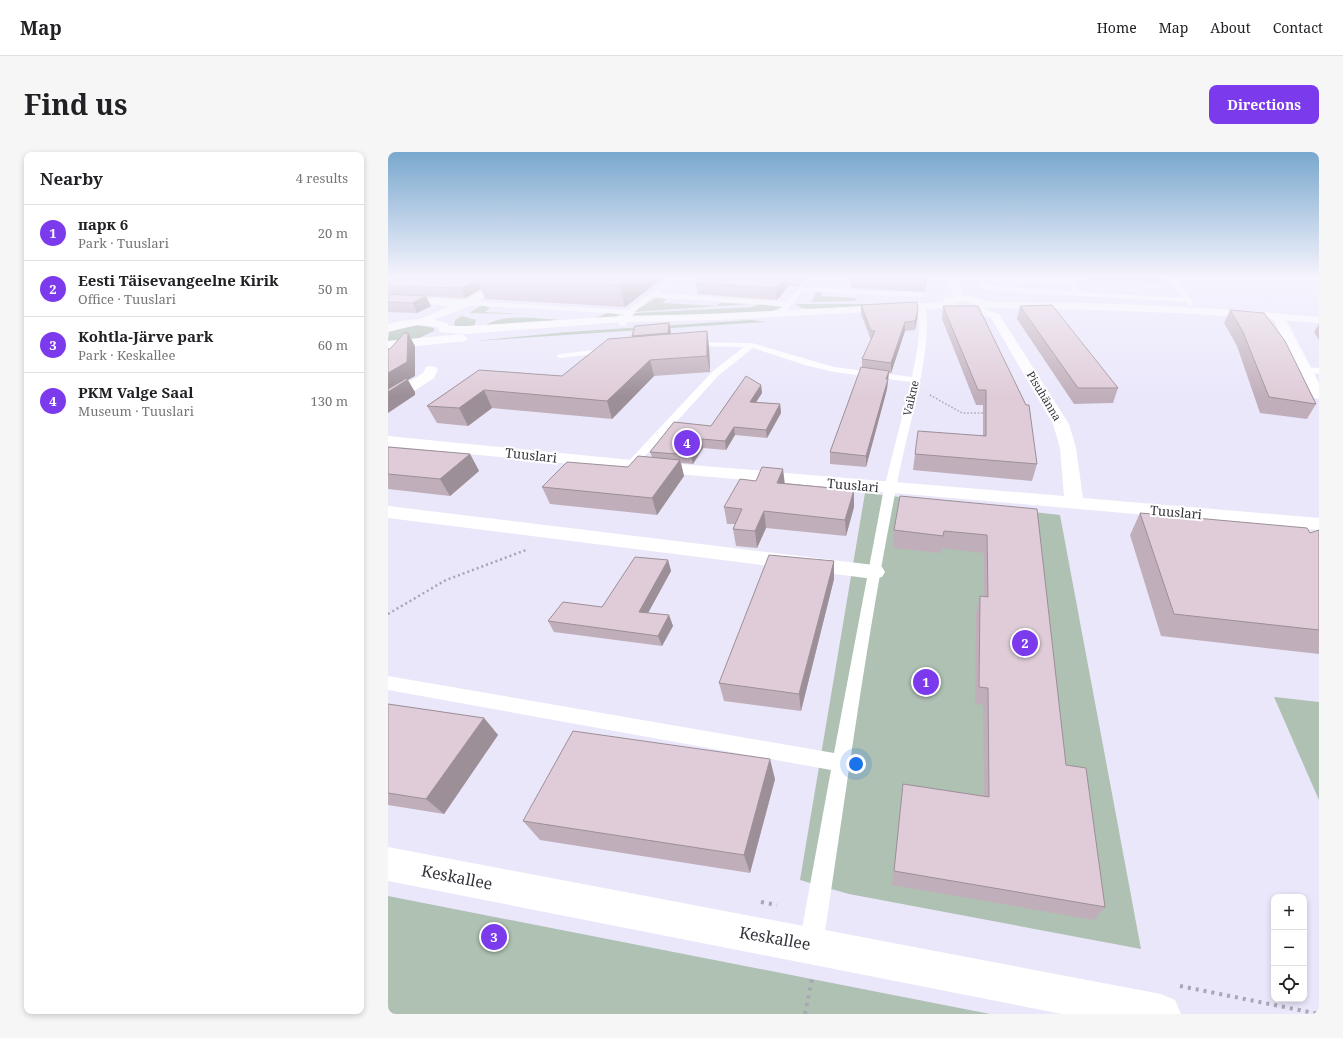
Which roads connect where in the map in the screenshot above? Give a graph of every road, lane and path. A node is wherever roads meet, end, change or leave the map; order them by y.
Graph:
1 (436, 316) edge
2 (455, 316) edge
3 (595, 316) edge
4 (627, 316) edge
5 (728, 316) edge
6 (923, 316) edge
7 (995, 316) edge
8 (1278, 316) edge
9 (1280, 316) edge
10 (624, 319) junction
11 (1319, 320) edge
12 (422, 322) junction
13 (394, 324) edge
14 (443, 327) junction
15 (388, 328) edge
16 (423, 341) junction
17 (404, 344) junction
18 (388, 345) edge
19 (685, 345) edge
20 (752, 345) junction
21 (388, 350) edge
22 (616, 350) edge
23 (560, 356) dead end
24 (431, 370) dead end
25 (1304, 370) junction
26 (1319, 372) edge
27 (915, 383) junction
28 (1319, 395) edge
29 (388, 402) edge
30 (985, 413) edge
31 (388, 441) edge
32 (631, 465) junction
33 (890, 488) junction
34 (1074, 502) junction
35 (388, 512) edge
36 (1319, 524) edge
37 (528, 549) dead end
38 (874, 572) junction
39 (388, 614) edge
40 (388, 682) edge
41 (842, 763) junction
42 (388, 864) edge
43 (811, 945) junction
44 (1161, 1014) edge

1 - 12 street
2 - 14 street
3 - 10 lane
4 - 10 lane
5 - 10 street
6 - 27 lane, Vaikne
7 - 34 street, Pisuhänna
8 - 25 street
9 - 11 street
10 - 14 street
10 - 16 street
12 - 13 street
12 - 14 street
13 - 15 street
14 - 16 street
16 - 17 street
17 - 18 street
17 - 21 street
19 - 20 lane
20 - 27 lane
20 - 32 lane
22 - 23 lane
24 - 29 street
25 - 26 lane
25 - 28 street
27 - 30 path
27 - 33 lane, Vaikne
31 - 32 street, Tuuslari
32 - 33 street, Tuuslari
33 - 34 street, Tuuslari
33 - 38 lane, Vaikne
34 - 36 street, Tuuslari
35 - 38 street
37 - 39 path
38 - 41 lane, Vaikne
40 - 41 lane
41 - 43 lane, Vaikne
42 - 43 street, Keskallee
43 - 44 street, Keskallee

